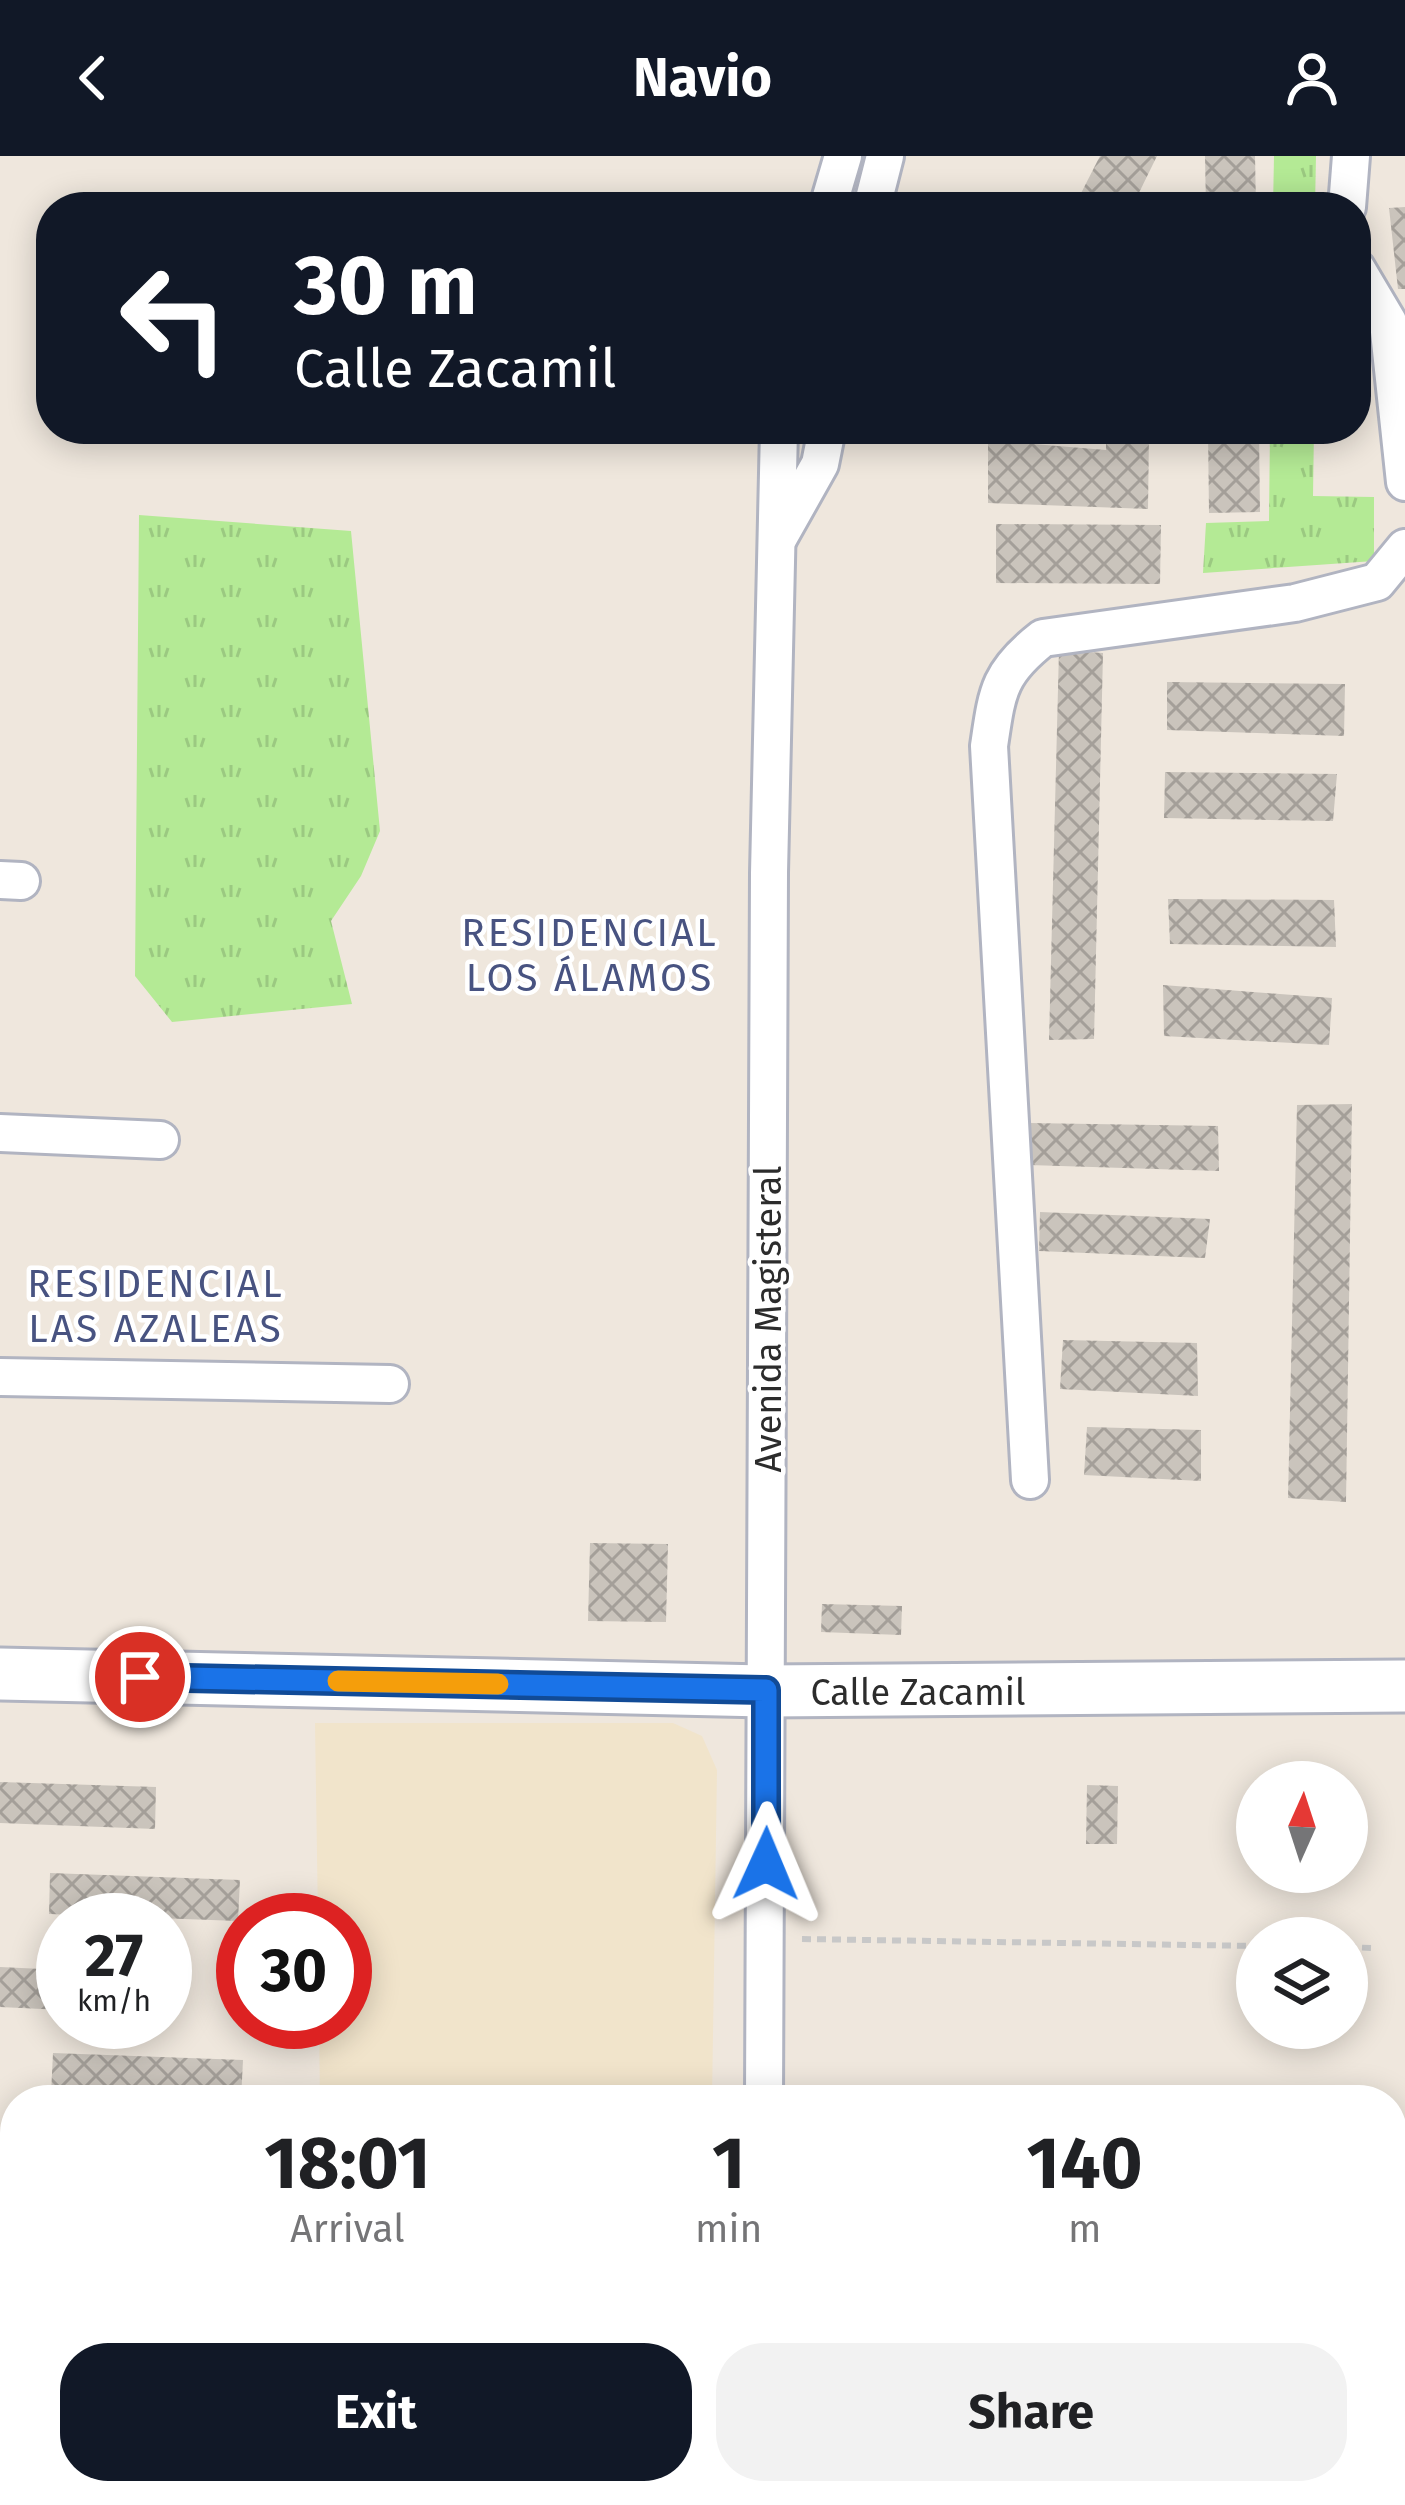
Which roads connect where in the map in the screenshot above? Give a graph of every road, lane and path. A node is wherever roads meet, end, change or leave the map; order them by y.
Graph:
1 (843, 156) edge
2 (885, 156) edge
3 (1351, 156) edge
4 (832, 192) edge
5 (876, 192) edge
6 (1348, 192) edge
7 (1371, 293) edge
8 (778, 444) edge
9 (824, 444) edge
10 (1405, 482) edge
11 (779, 537) junction
12 (1405, 548) edge
13 (0, 1133) edge
14 (160, 1140) dead end
15 (0, 1377) edge
16 (391, 1384) dead end
17 (1030, 1480) dead end
18 (0, 1675) edge
19 (1405, 1686) edge
20 (766, 1690) junction
21 (798, 1939) dead end
22 (1236, 1946) edge
23 (1368, 1948) edge
24 (1371, 1948) dead end
25 (764, 2085) edge

1 - 4 street
2 - 5 street
3 - 6 street
7 - 10 street
8 - 11 street, Avenida Magisteral
9 - 11 street, Avenida Magisteral
11 - 20 street, Avenida Magisteral
12 - 17 street
13 - 14 street
15 - 16 street
18 - 20 street, Calle Zacamil
19 - 20 street, Calle Zacamil
20 - 25 street, Avenida Magisteral
21 - 22 path
23 - 24 path

